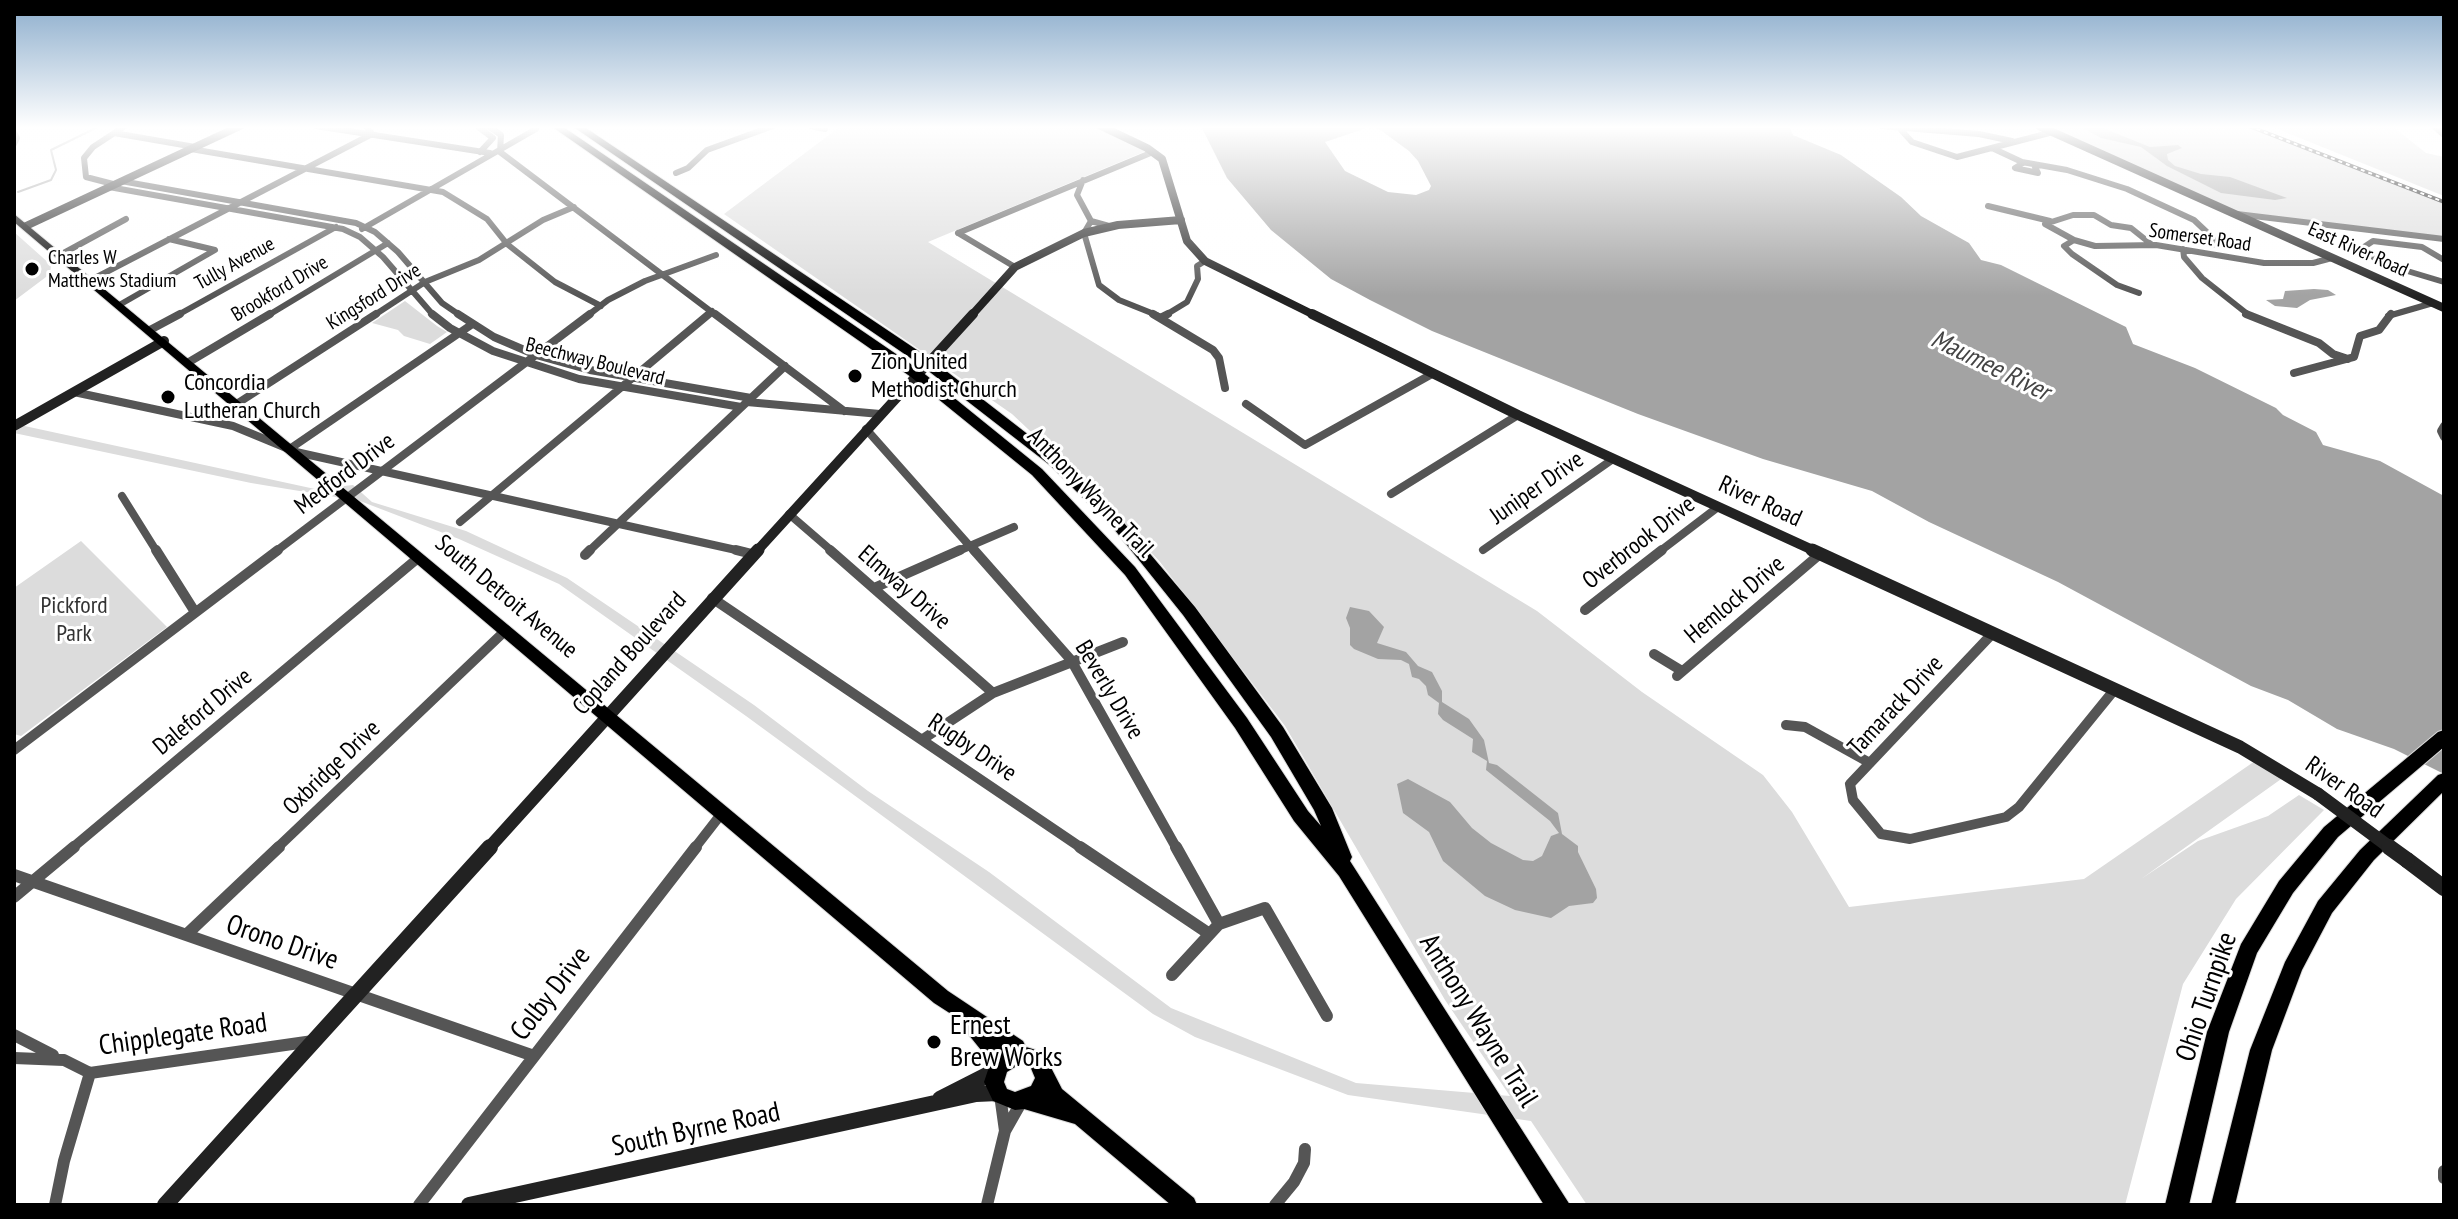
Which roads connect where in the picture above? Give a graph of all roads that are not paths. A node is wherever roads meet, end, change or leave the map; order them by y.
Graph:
1 (109, 183) edge
2 (278, 183) edge
3 (395, 183) edge
4 (441, 183) edge
5 (540, 183) edge
6 (638, 183) edge
7 (658, 183) edge
8 (1077, 183) edge
9 (1082, 183) edge
10 (1170, 183) edge
11 (2108, 183) edge
12 (2165, 183) edge
13 (115, 184) junction
14 (431, 189) junction
15 (1056, 192) junction
16 (1077, 195) junction
17 (241, 202) junction
18 (1988, 206) dead end
19 (574, 207) junction
20 (229, 208) junction
21 (2234, 214) junction
22 (14, 217) edge
23 (126, 219) dead end
24 (1181, 220) junction
25 (1091, 221) junction
26 (2050, 221) junction
27 (26, 226) junction
28 (1109, 226) junction
29 (336, 227) junction
30 (366, 227) junction
31 (1084, 233) junction
32 (354, 234) junction
33 (2410, 235) junction
34 (2419, 236) junction
35 (2212, 237) junction
36 (169, 239) junction
37 (2444, 239) edge
38 (2074, 240) junction
39 (388, 243) junction
40 (507, 244) junction
41 (2151, 244) junction
42 (2216, 246) junction
43 (2422, 247) junction
44 (2183, 249) junction
45 (376, 250) junction
46 (60, 255) junction
47 (716, 255) dead end
48 (2217, 256) junction
49 (2328, 256) junction
50 (1002, 259) junction
51 (1026, 260) junction
52 (2444, 260) edge
53 (1205, 261) junction
54 (2377, 263) junction
55 (1015, 267) junction
56 (2357, 269) junction
57 (663, 274) junction
58 (91, 280) junction
59 (2444, 282) edge
60 (423, 283) junction
61 (410, 291) junction
62 (2139, 293) dead end
63 (2433, 303) junction
64 (121, 304) junction
65 (601, 306) junction
66 (2444, 308) edge
67 (712, 311) junction
68 (1162, 317) junction
69 (471, 325) junction
70 (150, 330) junction
71 (457, 332) junction
72 (164, 341) junction
73 (536, 355) junction
74 (2334, 358) junction
75 (189, 362) junction
76 (525, 363) junction
77 (785, 366) junction
78 (921, 369) junction
79 (2294, 373) dead end
80 (1432, 374) junction
81 (632, 378) junction
82 (621, 387) junction
83 (1225, 388) dead end
84 (74, 392) junction
85 (746, 402) junction
86 (238, 403) junction
87 (1246, 404) dead end
88 (844, 411) junction
89 (250, 413) junction
90 (880, 414) junction
91 (1518, 415) junction
92 (230, 425) junction
93 (14, 426) edge
94 (2444, 426) edge
95 (866, 429) junction
96 (2444, 437) edge
97 (293, 450) junction
98 (1613, 459) junction
99 (382, 471) junction
100 (1391, 494) dead end
101 (122, 496) dead end
102 (491, 496) junction
103 (348, 497) junction
104 (1718, 507) junction
105 (789, 514) junction
106 (460, 522) dead end
107 (618, 524) junction
108 (1014, 527) dead end
109 (971, 544) junction
110 (1483, 550) dead end
111 (752, 554) junction
112 (1820, 554) junction
113 (585, 555) dead end
114 (418, 558) junction
115 (874, 588) junction
116 (712, 598) junction
117 (1585, 610) dead end
118 (195, 612) junction
119 (506, 630) junction
120 (1992, 634) junction
121 (1123, 642) dead end
122 (1654, 654) dead end
123 (1071, 660) junction
124 (2115, 689) junction
125 (993, 693) junction
126 (606, 715) junction
127 (1786, 725) dead end
128 (2444, 737) edge
129 (923, 739) junction
130 (14, 750) edge
131 (1870, 763) junction
132 (2436, 786) edge
133 (722, 813) junction
134 (1346, 870) junction
135 (14, 875) edge
136 (33, 881) junction
137 (2444, 888) edge
138 (14, 897) edge
139 (1219, 924) junction
140 (1208, 933) junction
141 (186, 935) junction
142 (1172, 975) dead end
143 (355, 994) junction
144 (966, 1016) junction
145 (1327, 1016) dead end
146 (14, 1035) edge
147 (313, 1041) junction
148 (1020, 1055) junction
149 (534, 1056) junction
150 (14, 1058) edge
151 (64, 1060) junction
152 (998, 1068) junction
153 (90, 1073) junction
154 (1045, 1078) junction
155 (999, 1094) junction
156 (1023, 1100) junction
157 (932, 1104) junction
158 (1082, 1119) junction
159 (1005, 1131) junction
160 (1305, 1149) dead end
161 (2444, 1171) edge
162 (2444, 1178) edge
163 (55, 1205) edge
164 (165, 1205) edge
165 (419, 1205) edge
166 (469, 1205) edge
167 (987, 1205) edge
168 (1187, 1205) edge
169 (1275, 1205) edge
170 (1558, 1205) edge
171 (2177, 1205) edge
172 (2223, 1205) edge

1 - 13 street
2 - 17 street
3 - 14 street
4 - 14 street
5 - 19 street
6 - 78 highway, Anthony Wayne Trail
7 - 78 highway, Anthony Wayne Trail
8 - 15 street
9 - 16 street
10 - 24 street
11 - 35 street
12 - 21 street, East River Road
13 - 17 street, Beechway Boulevard
13 - 20 street, Beechway Boulevard
13 - 27 street
14 - 30 street
14 - 40 street
15 - 16 street
15 - 50 street
16 - 25 street
17 - 20 street
17 - 30 street, Beechway Boulevard
18 - 26 street
19 - 40 street, Kingsford Drive
19 - 57 street
20 - 29 street, Beechway Boulevard
20 - 36 street
21 - 33 street
21 - 49 street, East River Road
22 - 27 main road, South Detroit Avenue
23 - 46 street
24 - 28 street, Copland Boulevard
24 - 53 street
25 - 28 street
25 - 31 street
26 - 38 street, Somerset Road
26 - 41 street
27 - 46 main road, South Detroit Avenue
28 - 31 street, Copland Boulevard
29 - 32 street, Beechway Boulevard
29 - 70 street, Tully Avenue
30 - 32 street
30 - 39 street, Beechway Boulevard
31 - 51 street, Copland Boulevard
31 - 68 street
32 - 45 street, Beechway Boulevard
33 - 34 street
33 - 43 street
34 - 37 street
34 - 43 street
35 - 42 street
35 - 42 street
36 - 58 street
36 - 64 street
38 - 41 street, Somerset Road
38 - 62 street
39 - 45 street, Brookford Drive
39 - 60 street, Beechway Boulevard
40 - 60 street, Kingsford Drive
40 - 65 street
41 - 44 street, Somerset Road
42 - 48 street
43 - 52 street
43 - 54 street
44 - 48 street, Somerset Road
44 - 74 street
45 - 61 street, Beechway Boulevard
45 - 75 street, Brookford Drive
46 - 58 main road, South Detroit Avenue
47 - 57 street, Medford Drive
48 - 49 street, Somerset Road
49 - 56 street, East River Road
50 - 51 street
50 - 55 street
51 - 55 street, Copland Boulevard
53 - 68 street
53 - 80 street, River Road
54 - 56 street
54 - 59 street
55 - 78 street, Copland Boulevard
56 - 63 street, East River Road
57 - 65 street, Medford Drive
57 - 67 street
58 - 64 main road, South Detroit Avenue
60 - 61 street, Kingsford Drive
60 - 69 street, Beechway Boulevard
61 - 71 street, Beechway Boulevard
61 - 86 street, Kingsford Drive
63 - 66 street, East River Road
63 - 74 street
64 - 70 main road, South Detroit Avenue
65 - 73 street, Medford Drive
67 - 77 street
67 - 81 street
68 - 83 street
69 - 71 street
69 - 73 street, Beechway Boulevard
70 - 72 main road, South Detroit Avenue
71 - 76 street, Beechway Boulevard
71 - 97 street
72 - 75 main road, South Detroit Avenue
72 - 84 street
73 - 76 street, Medford Drive
73 - 81 street, Beechway Boulevard
74 - 79 street
75 - 86 main road, South Detroit Avenue
76 - 82 street, Beechway Boulevard
76 - 99 street, Medford Drive
77 - 85 street
77 - 88 street
78 - 90 street, Copland Boulevard
78 - 134 highway, Anthony Wayne Trail
78 - 134 highway, Anthony Wayne Trail
80 - 87 street
80 - 91 street, River Road
81 - 82 street
81 - 85 street, Beechway Boulevard
82 - 85 street, Beechway Boulevard
82 - 102 street
84 - 92 street
84 - 93 street
85 - 88 street, Beechway Boulevard
85 - 107 street
86 - 89 main road, South Detroit Avenue
88 - 90 street, Beechway Boulevard
89 - 92 street
89 - 97 main road, South Detroit Avenue
90 - 95 street, Copland Boulevard
91 - 98 street, River Road
91 - 100 street
92 - 97 street
94 - 96 street
95 - 105 street, Copland Boulevard
95 - 109 street, Beverly Drive
97 - 99 street
97 - 103 main road, South Detroit Avenue
98 - 104 street, River Road
98 - 110 street, Juniper Drive
99 - 102 street
99 - 103 street, Medford Drive
101 - 118 street
102 - 106 street
102 - 107 street
103 - 114 main road, South Detroit Avenue
103 - 118 street, Medford Drive
104 - 112 street, River Road
104 - 117 street, Overbrook Drive
105 - 111 street, Copland Boulevard
105 - 115 street, Elmway Drive
107 - 111 street
107 - 113 street
108 - 109 street
109 - 115 street
109 - 123 street, Beverly Drive
111 - 116 street, Copland Boulevard
112 - 120 street, River Road
112 - 122 street, Hemlock Drive
114 - 119 main road, South Detroit Avenue
114 - 136 street, Daleford Drive
115 - 125 street, Elmway Drive
116 - 126 street, Copland Boulevard
116 - 129 street, Rugby Drive
118 - 130 street, Medford Drive
119 - 126 main road, South Detroit Avenue
119 - 141 street, Oxbridge Drive
120 - 124 street, River Road
120 - 131 street, Tamarack Drive
121 - 123 street
123 - 125 street
123 - 139 street, Beverly Drive
124 - 131 street, Tamarack Drive
124 - 137 street, River Road, bridge
125 - 129 street
126 - 133 main road, South Detroit Avenue
126 - 143 street, Copland Boulevard
127 - 131 street
128 - 171 highway, Ohio Turnpike
129 - 140 street, Rugby Drive
132 - 172 highway
133 - 144 main road, South Detroit Avenue
133 - 149 street, Colby Drive
134 - 170 highway, Anthony Wayne Trail
135 - 136 street, Orono Drive
136 - 138 street, Daleford Drive
136 - 141 street, Orono Drive
139 - 140 street
139 - 145 street
140 - 142 street
141 - 143 street, Orono Drive
143 - 147 street, Copland Boulevard
143 - 149 street, Orono Drive
144 - 148 main road, South Detroit Avenue
144 - 152 main road, South Detroit Avenue
146 - 151 street
147 - 153 street, Chipplegate Road
147 - 164 street, Copland Boulevard
148 - 152 main road
148 - 154 main road, South Detroit Avenue
149 - 165 street, Colby Drive
150 - 151 street, Chipplegate Road
151 - 153 street, Chipplegate Road
152 - 155 main road, South Detroit Avenue
152 - 157 street, South Byrne Road
153 - 163 street
154 - 156 main road
154 - 158 main road, South Detroit Avenue
155 - 156 main road, South Detroit Avenue
155 - 157 street, South Byrne Road
155 - 159 street
156 - 158 main road, South Detroit Avenue
156 - 159 street
157 - 166 street, South Byrne Road
158 - 168 main road, South Detroit Avenue
159 - 167 street
160 - 169 street
161 - 162 street

